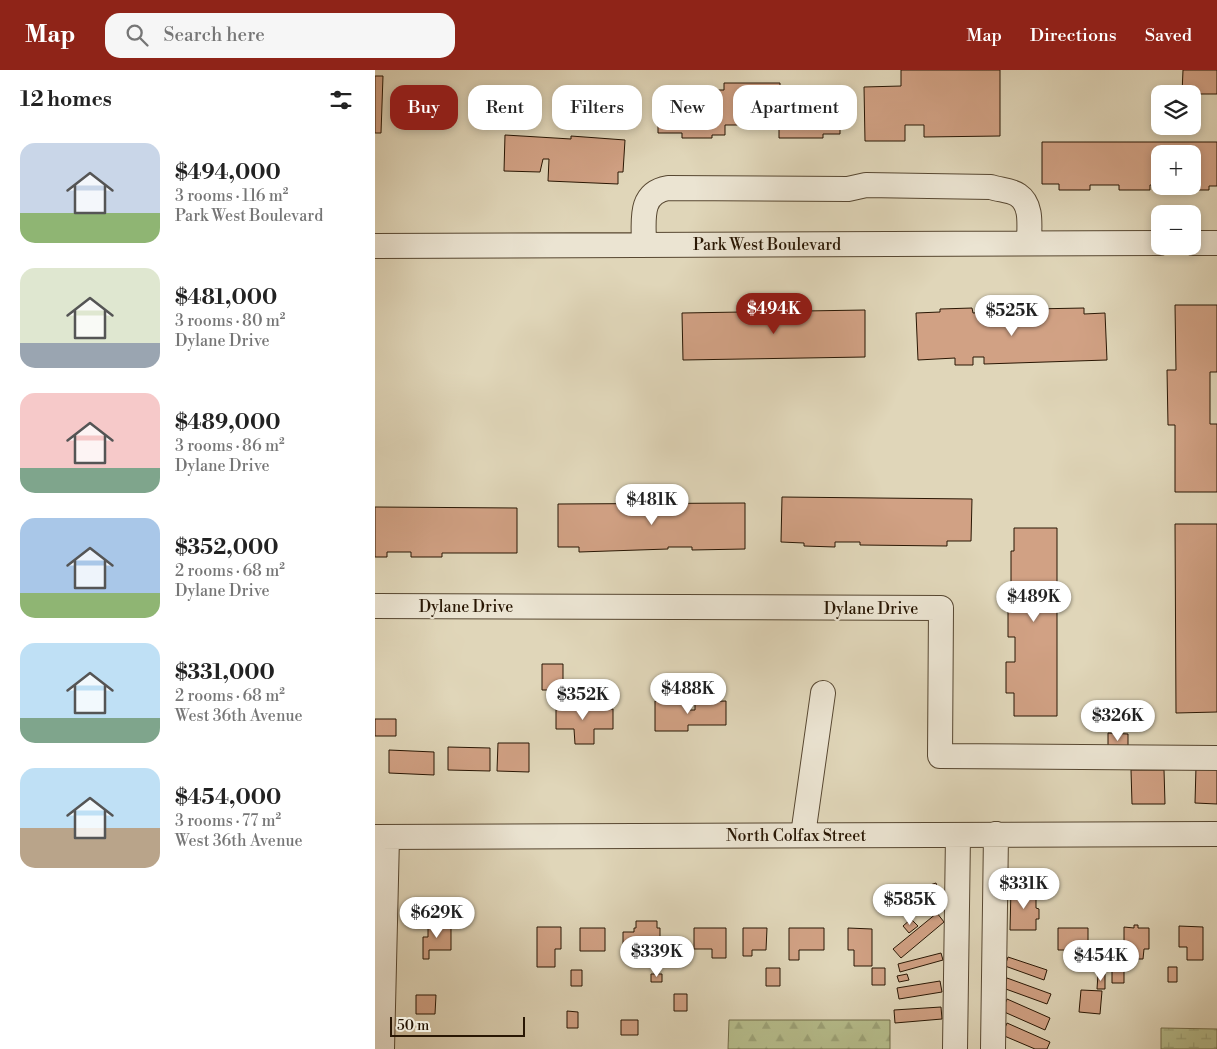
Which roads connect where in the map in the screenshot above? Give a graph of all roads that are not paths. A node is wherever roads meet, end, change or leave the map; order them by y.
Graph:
1 (1217, 242) edge
2 (1029, 243) junction
3 (1151, 243) edge
4 (1201, 243) edge
5 (645, 245) junction
6 (375, 246) edge
7 (375, 606) edge
8 (823, 693) dead end
9 (1217, 758) edge
10 (997, 834) junction
11 (1217, 834) edge
12 (803, 835) junction
13 (958, 835) junction
14 (381, 837) edge
15 (382, 1049) edge
16 (955, 1049) edge
17 (993, 1049) edge

1 - 4 street
2 - 3 street, Park West Boulevard
2 - 5 street, Park West Boulevard
2 - 5 street
5 - 6 street, Park West Boulevard
7 - 9 street, Dylane Drive
8 - 12 street
10 - 11 street, North Colfax Street
10 - 13 street, North Colfax Street
10 - 17 street
12 - 13 street, North Colfax Street
12 - 14 street, North Colfax Street
13 - 16 street
14 - 15 street

